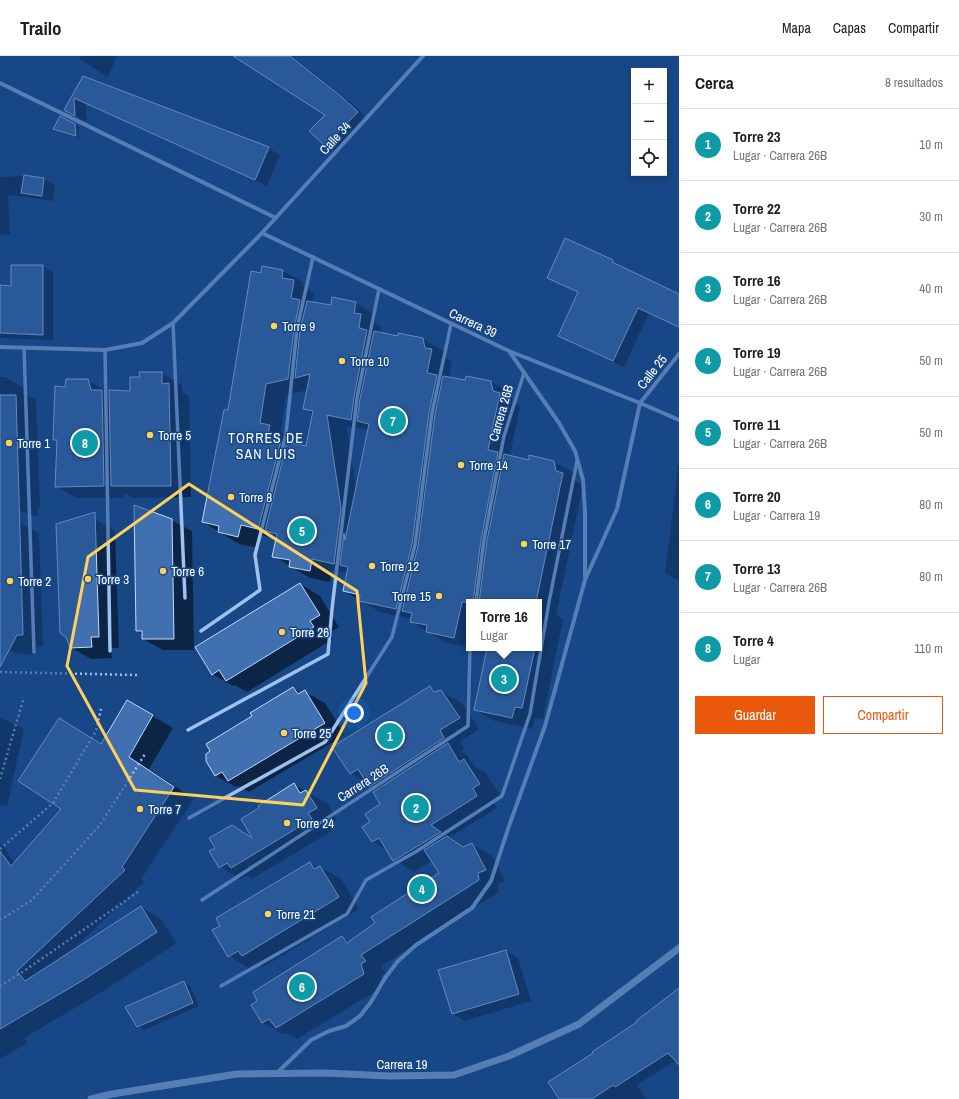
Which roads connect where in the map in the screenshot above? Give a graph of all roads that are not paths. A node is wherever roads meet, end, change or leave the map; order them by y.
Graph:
1 (423, 56) edge
2 (0, 83) edge
3 (276, 218) junction
4 (262, 233) junction
5 (313, 257) junction
6 (379, 289) junction
7 (173, 323) junction
8 (451, 324) junction
9 (0, 347) edge
10 (24, 348) junction
11 (105, 350) junction
12 (509, 351) junction
13 (679, 354) edge
14 (524, 372) junction
15 (640, 403) junction
16 (679, 420) edge
17 (578, 459) junction
18 (585, 580) junction
19 (185, 598) dead end
20 (476, 599) edge
21 (201, 631) dead end
22 (542, 643) edge
23 (110, 651) dead end
24 (470, 651) edge
25 (541, 651) edge
26 (34, 652) dead end
27 (188, 730) dead end
28 (189, 818) dead end
29 (202, 900) dead end
30 (679, 948) edge
31 (221, 986) dead end
32 (277, 1073) junction
33 (91, 1099) edge

1 - 3 street, Calle 34
2 - 3 street
3 - 4 street, Calle 34
4 - 5 street, Carrera 39
4 - 7 street, Calle 34
5 - 6 street, Carrera 39
5 - 21 street
6 - 8 street, Carrera 39
6 - 27 street
7 - 11 street, Calle 34
7 - 19 street
8 - 12 street, Carrera 39
8 - 28 street
9 - 10 street, Calle 34
10 - 11 street, Calle 34
10 - 26 street
11 - 23 street
12 - 14 street
12 - 15 street, Carrera 39
13 - 15 street, Calle 25
14 - 17 street
14 - 20 street, Carrera 26B
15 - 16 street, Carrera 39
15 - 18 street
17 - 18 street
17 - 22 street
18 - 32 street
24 - 29 street, Carrera 26B
25 - 31 street
30 - 32 street, Carrera 19
32 - 33 street, Carrera 19

